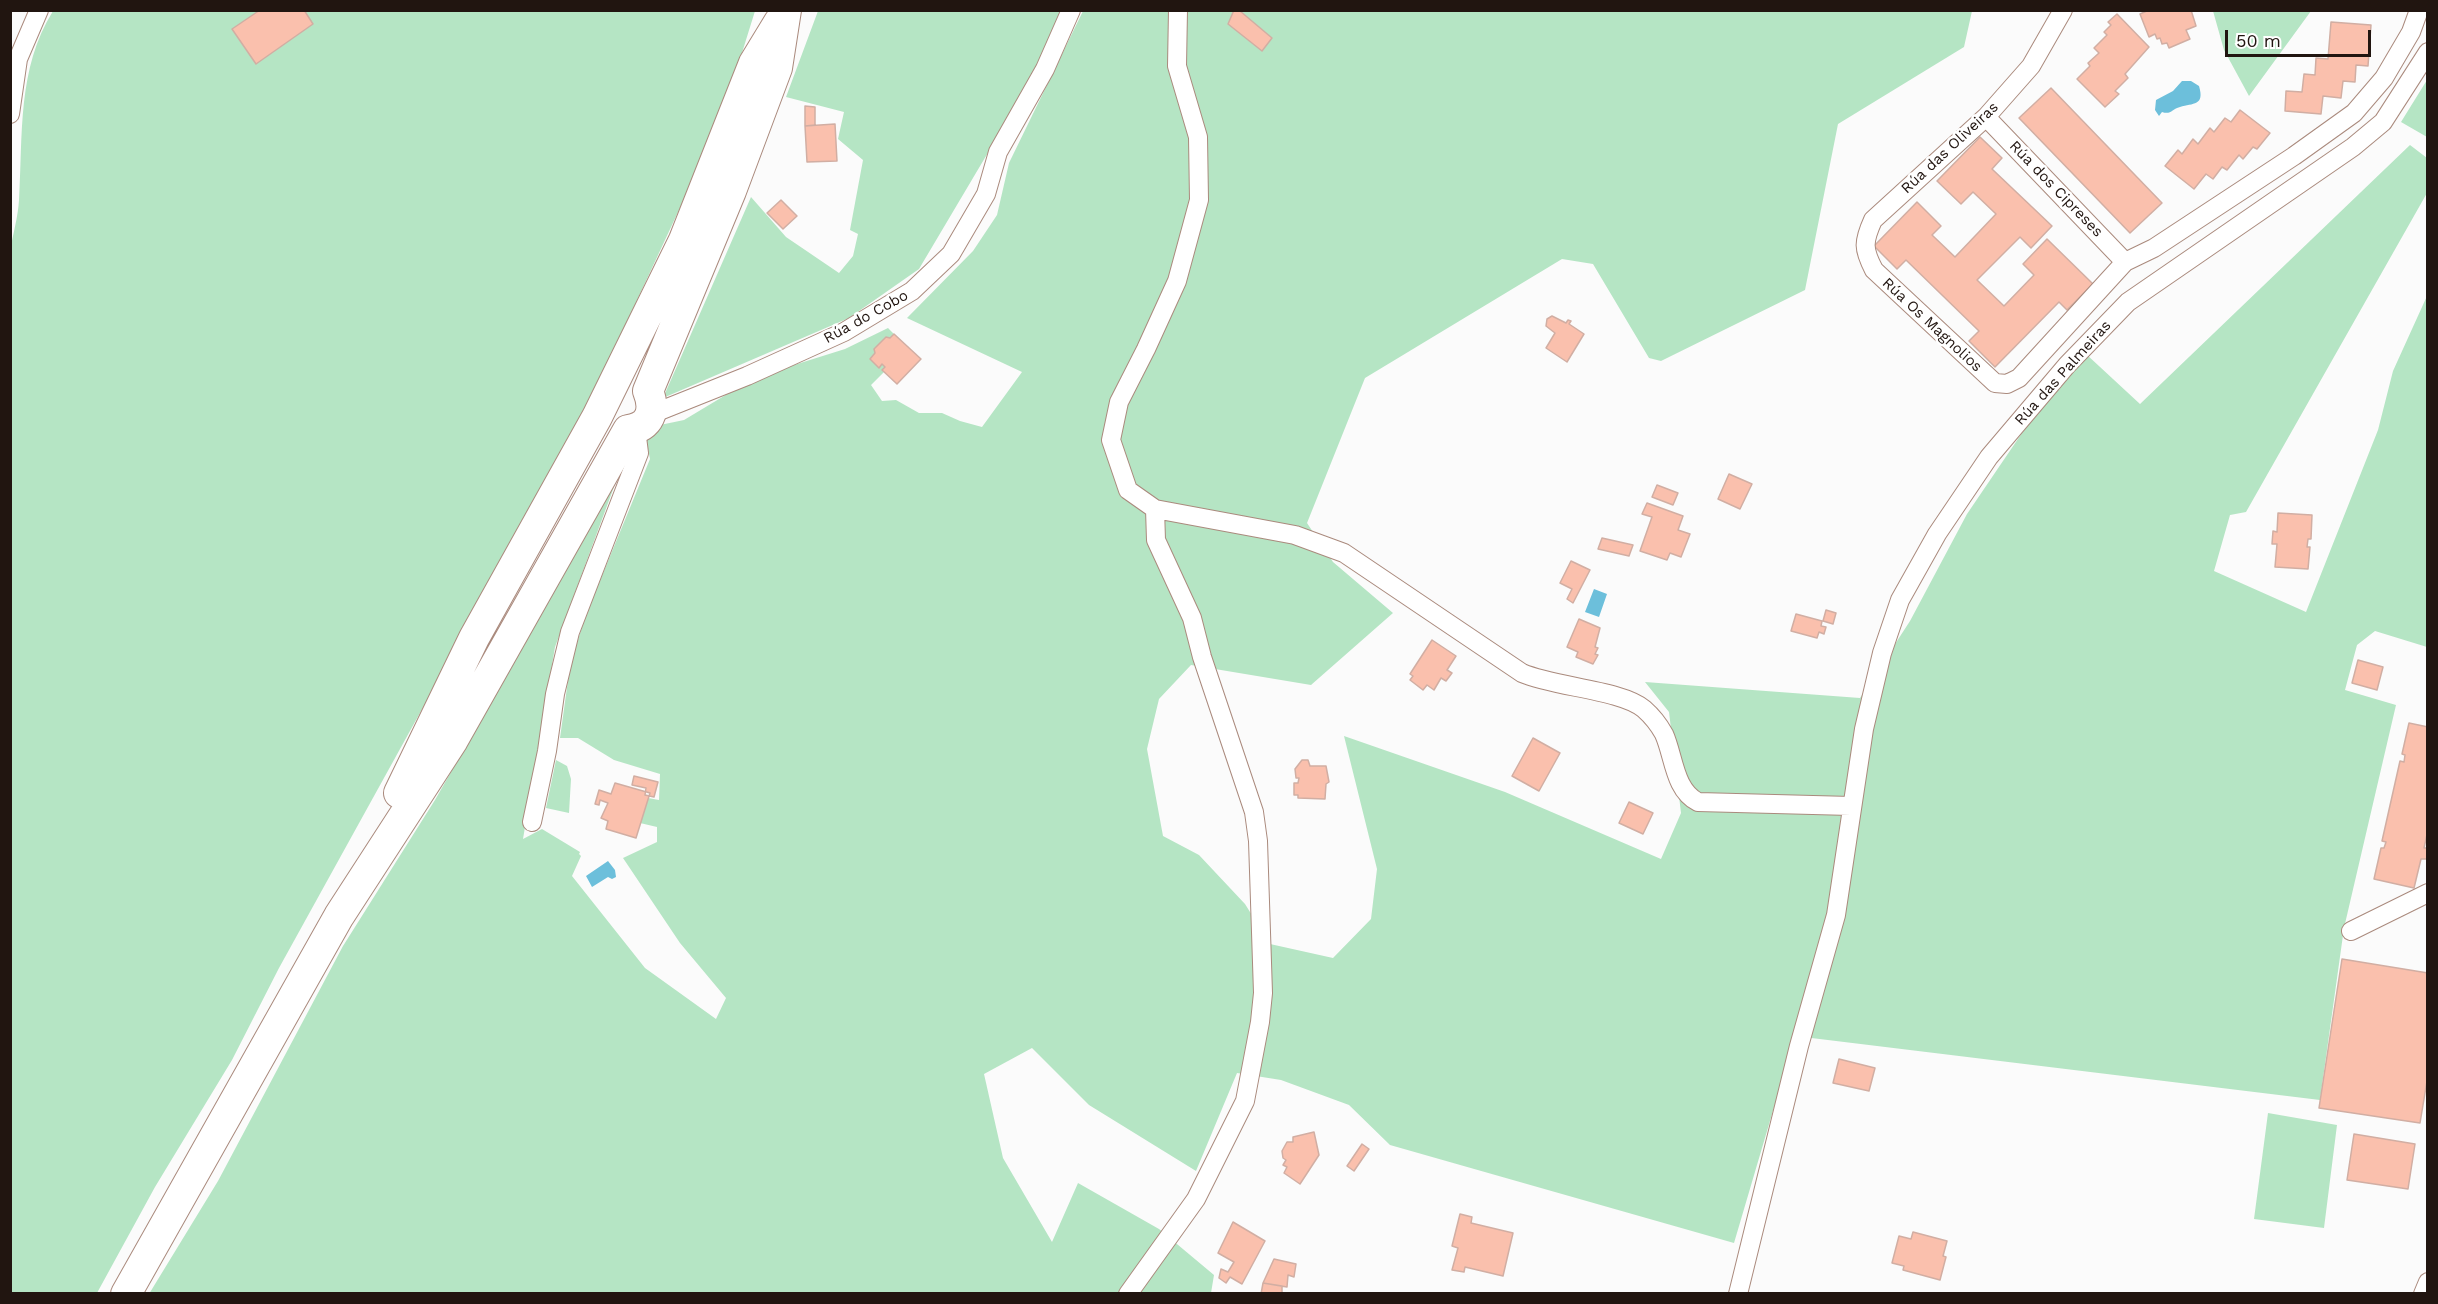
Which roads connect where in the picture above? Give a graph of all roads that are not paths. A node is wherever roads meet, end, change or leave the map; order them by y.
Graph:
1 (39, 10) edge
2 (1071, 10) edge
3 (1178, 10) edge
4 (2063, 10) edge
5 (2419, 10) edge
6 (785, 11) edge
7 (2427, 52) edge
8 (10, 114) edge
9 (1986, 117) junction
10 (1873, 220) joint
11 (2125, 262) junction
12 (2007, 384) joint
13 (622, 420) junction
14 (1155, 509) junction
15 (1851, 806) junction
16 (532, 822) dead end
17 (2427, 893) edge
18 (339, 916) junction
19 (2351, 931) dead end
20 (2427, 1282) edge
21 (126, 1293) edge
22 (1128, 1293) edge
23 (1738, 1293) edge
24 (2423, 1293) edge

1 - 8 street
2 - 13 street, Rúa do Cobo
3 - 14 street
4 - 9 street, Rúa das Oliveiras
5 - 11 street, Rúa das Palmeiras
6 - 13 main road
6 - 13 main road
7 - 15 street, Rúa das Palmeiras
9 - 10 street, Rúa das Oliveiras
9 - 11 street, Rúa dos Cipreses
10 - 12 street, Rúa Os Magnolios
11 - 12 street, Rúa das Palmeiras
13 - 16 street
13 - 18 main road
13 - 18 main road
14 - 15 street
14 - 22 street
15 - 23 street, Rúa das Palmeiras
17 - 19 street
18 - 21 main road
20 - 24 street

